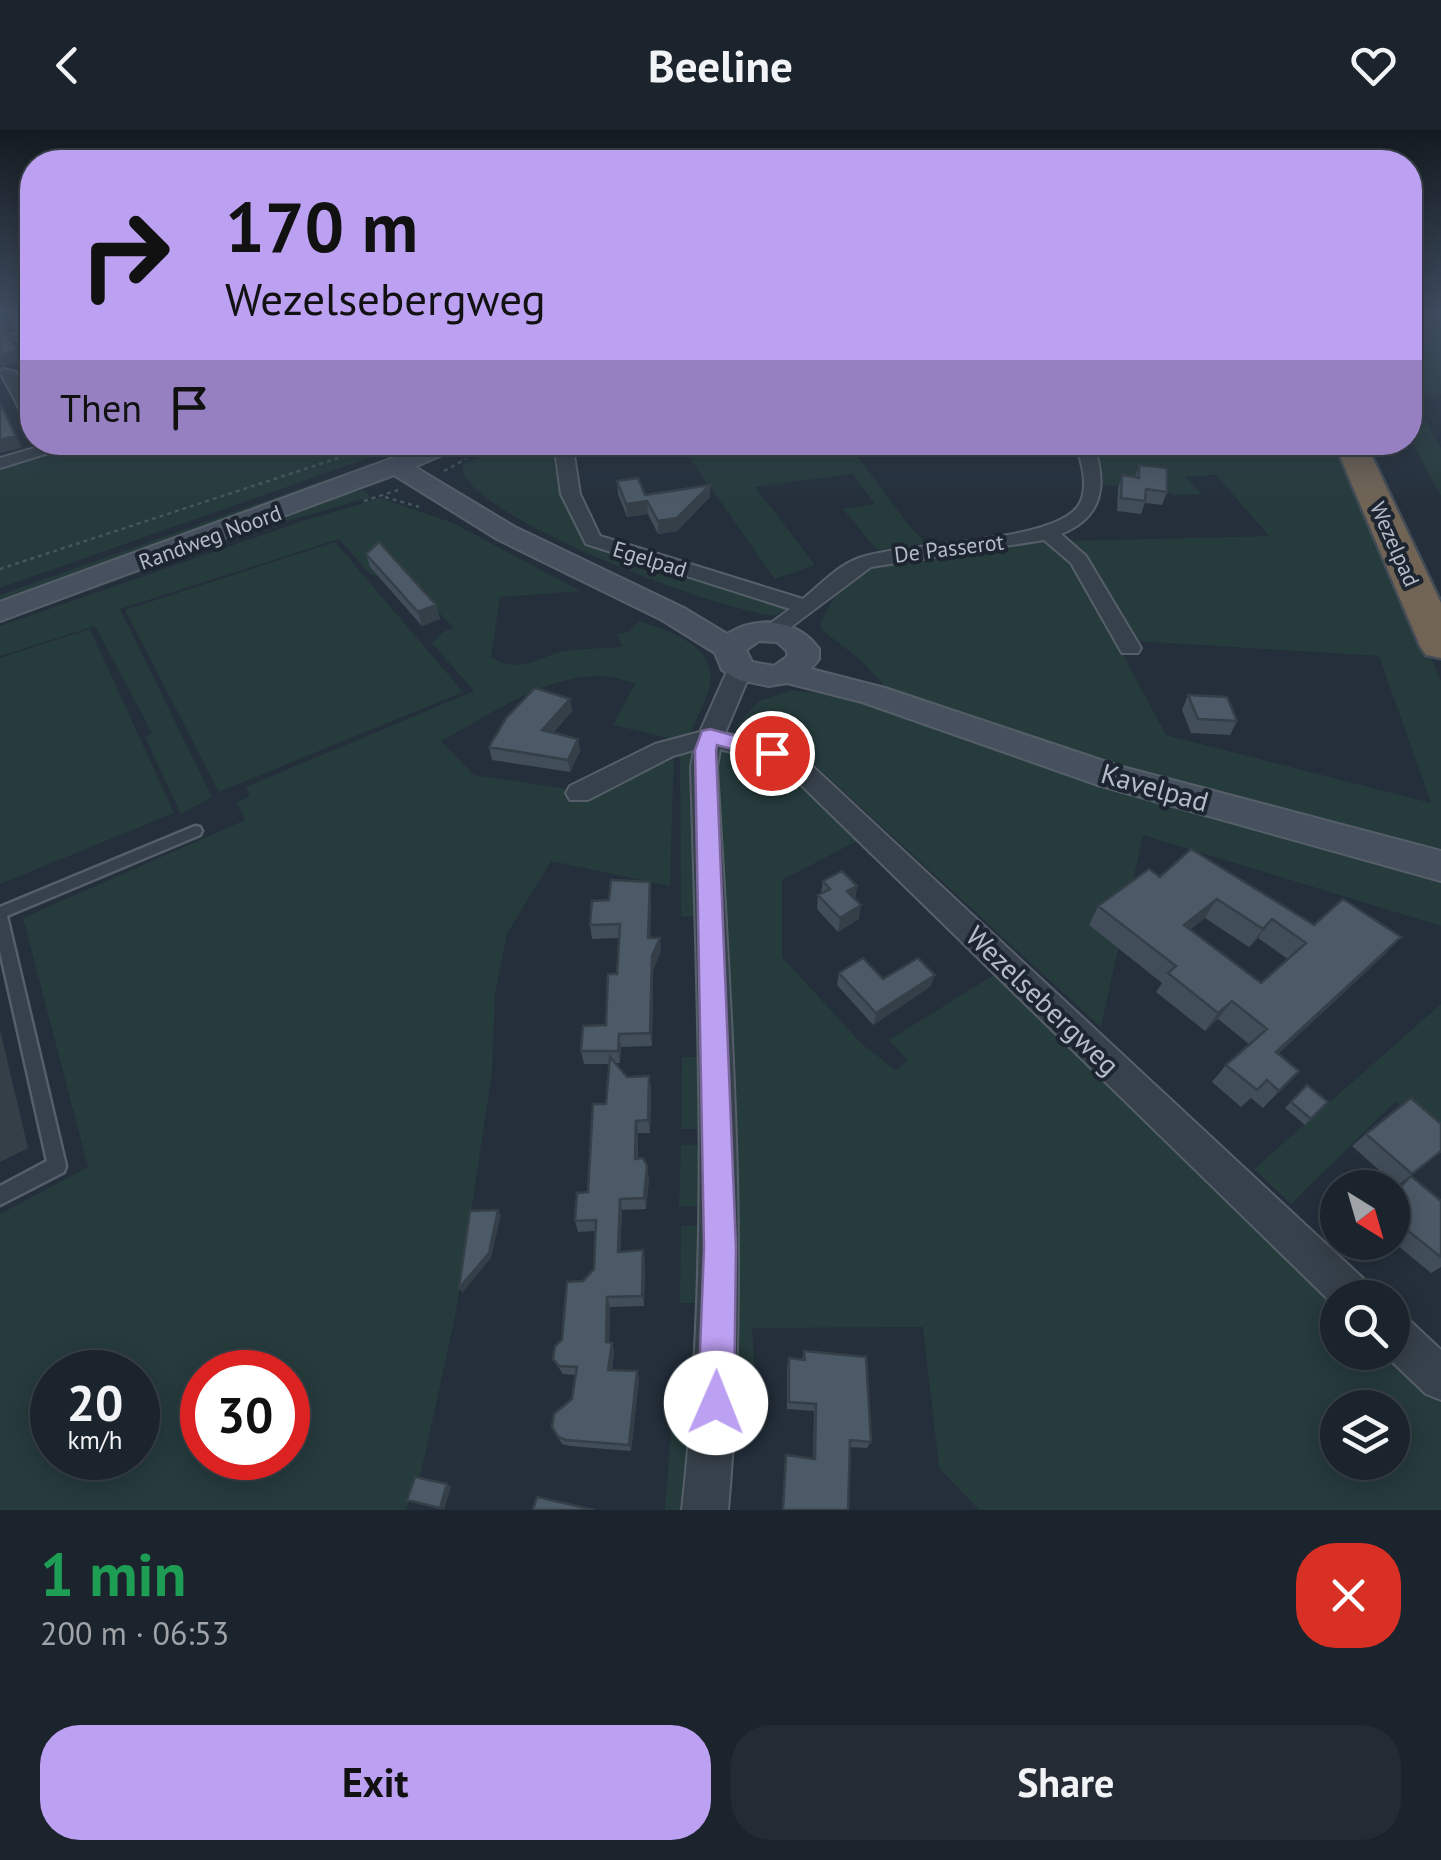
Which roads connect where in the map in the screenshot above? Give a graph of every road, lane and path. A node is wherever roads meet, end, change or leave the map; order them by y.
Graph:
1 (351, 455) junction
2 (564, 455) edge
3 (1086, 455) edge
4 (1356, 455) edge
5 (1386, 455) edge
6 (396, 460) edge
7 (348, 462) dead end
8 (1048, 533) junction
9 (1441, 566) edge
10 (0, 569) edge
11 (808, 607) junction
12 (0, 609) edge
13 (1441, 646) edge
14 (1130, 648) dead end
15 (767, 654) junction
16 (717, 724) junction
17 (579, 794) dead end
18 (195, 831) dead end
19 (1441, 866) edge
20 (0, 915) edge
21 (0, 1196) edge
22 (1336, 1280) edge
23 (1410, 1350) edge
24 (1441, 1379) edge
25 (705, 1510) edge

1 - 6 path
1 - 7 path
1 - 10 path
2 - 11 street, Egelpad
3 - 8 street, De Passerot
4 - 13 highway, Wezelpad
5 - 9 highway, Wezelpad
6 - 12 street, Randweg Noord
6 - 15 street, Kavelpad
8 - 11 street, De Passerot
8 - 14 street
11 - 15 street, De Passerot
15 - 16 street
15 - 19 street, Kavelpad
16 - 17 street
16 - 22 street, Wezelsebergweg
16 - 25 street
18 - 20 lane
20 - 21 lane
23 - 24 street

